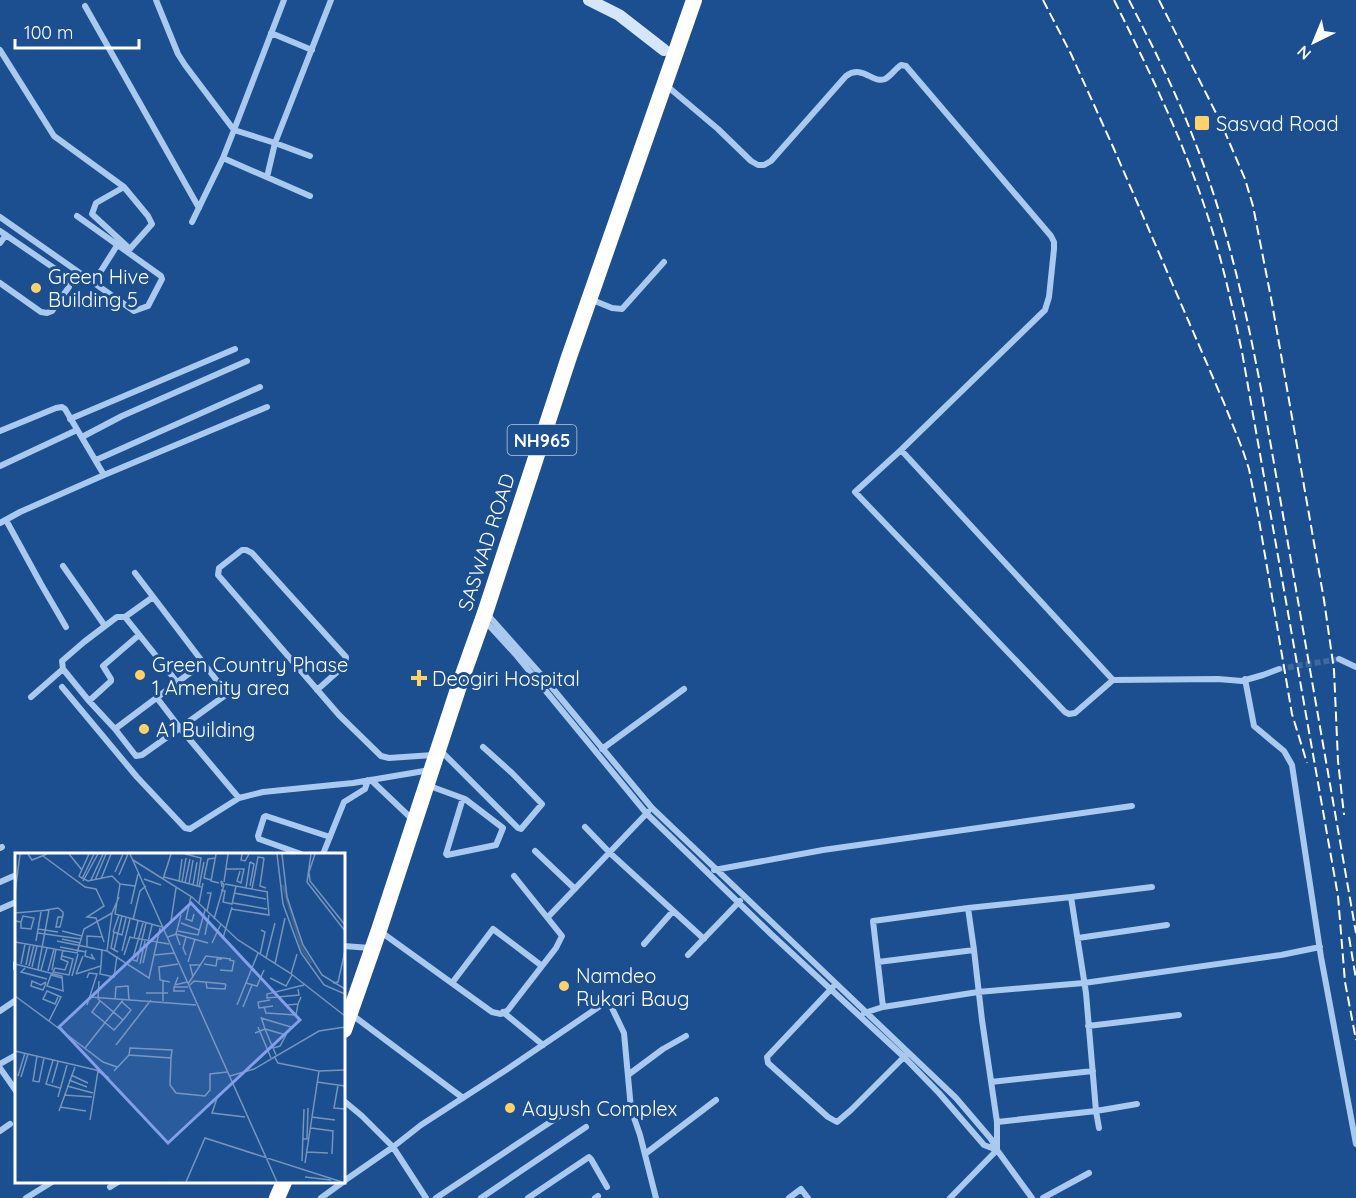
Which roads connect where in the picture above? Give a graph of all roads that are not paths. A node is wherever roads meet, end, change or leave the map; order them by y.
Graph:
1 (156, 0) edge
2 (284, 0) edge
3 (331, 0) edge
4 (590, 0) edge
5 (694, 0) edge
6 (85, 6) dead end
7 (271, 33) junction
8 (0, 50) edge
9 (312, 50) junction
10 (664, 50) dead end
11 (665, 83) junction
12 (234, 130) junction
13 (275, 143) junction
14 (309, 156) dead end
15 (223, 158) junction
16 (267, 177) junction
17 (124, 187) junction
18 (310, 196) dead end
19 (199, 208) junction
20 (0, 216) edge
21 (77, 216) dead end
22 (192, 222) dead end
23 (3, 233) edge
24 (0, 243) edge
25 (118, 244) junction
26 (129, 250) junction
27 (664, 262) dead end
28 (94, 282) junction
29 (0, 284) edge
30 (589, 299) junction
31 (235, 350) dead end
32 (247, 361) dead end
33 (260, 387) dead end
34 (267, 407) dead end
35 (70, 419) junction
36 (77, 430) junction
37 (0, 431) edge
38 (82, 437) junction
39 (901, 450) junction
40 (96, 460) junction
41 (0, 466) edge
42 (104, 475) junction
43 (3, 521) edge
44 (63, 566) dead end
45 (135, 573) dead end
46 (153, 597) junction
47 (484, 616) junction
48 (125, 617) junction
49 (105, 626) junction
50 (66, 627) dead end
51 (139, 635) junction
52 (1339, 659) tunnel mouth
53 (203, 663) junction
54 (1356, 667) edge
55 (63, 669) junction
56 (1279, 669) tunnel mouth
57 (1245, 679) junction
58 (1113, 680) junction
59 (177, 682) junction
60 (62, 687) dead end
61 (684, 689) dead end
62 (316, 690) junction
63 (31, 697) dead end
64 (157, 698) junction
65 (89, 701) junction
66 (180, 728) junction
67 (115, 729) junction
68 (483, 747) dead end
69 (603, 748) junction
70 (596, 752) junction
71 (434, 764) junction
72 (369, 780) junction
73 (239, 798) junction
74 (463, 798) junction
75 (1132, 806) dead end
76 (650, 811) junction
77 (414, 822) junction
78 (585, 827) dead end
79 (330, 837) junction
80 (535, 851) dead end
81 (296, 853) edge
82 (324, 853) edge
83 (610, 853) junction
84 (716, 870) junction
85 (707, 871) junction
86 (15, 875) edge
87 (514, 876) dead end
88 (0, 882) edge
89 (1152, 887) dead end
90 (575, 889) junction
91 (744, 897) junction
92 (1071, 897) junction
93 (15, 902) edge
94 (739, 903) junction
95 (968, 908) junction
96 (0, 909) edge
97 (673, 911) junction
98 (549, 916) dead end
99 (1167, 925) dead end
100 (379, 930) junction
101 (1078, 938) junction
102 (704, 939) junction
103 (644, 944) dead end
104 (345, 946) edge
105 (1320, 947) junction
106 (371, 948) junction
107 (974, 950) junction
108 (688, 955) dead end
109 (878, 962) junction
110 (542, 966) junction
111 (1084, 982) junction
112 (453, 983) junction
113 (836, 984) junction
114 (830, 990) junction
115 (978, 992) junction
116 (15, 1001) edge
117 (883, 1007) junction
118 (0, 1011) edge
119 (503, 1012) junction
120 (866, 1012) junction
121 (350, 1013) junction
122 (858, 1014) junction
123 (1179, 1015) dead end
124 (1088, 1026) junction
125 (345, 1027) edge
126 (686, 1036) dead end
127 (543, 1045) junction
128 (906, 1055) junction
129 (15, 1056) edge
130 (0, 1066) edge
131 (1093, 1071) junction
132 (628, 1075) junction
133 (991, 1082) junction
134 (15, 1089) edge
135 (463, 1098) junction
136 (716, 1100) dead end
137 (345, 1102) edge
138 (1137, 1104) dead end
139 (567, 1111) dead end
140 (1096, 1111) junction
141 (998, 1122) junction
142 (10, 1124) dead end
143 (586, 1127) dead end
144 (1099, 1128) dead end
145 (0, 1131) edge
146 (1356, 1144) edge
147 (393, 1147) junction
148 (997, 1150) junction
149 (645, 1154) junction
150 (1089, 1173) dead end
151 (345, 1180) edge
152 (50, 1183) edge
153 (116, 1183) edge
154 (284, 1183) edge
155 (340, 1183) edge
156 (110, 1187) dead end
157 (607, 1187) dead end
158 (26, 1198) edge
159 (277, 1198) edge
160 (321, 1198) edge
161 (426, 1198) edge
162 (436, 1198) edge
163 (481, 1198) edge
164 (528, 1198) edge
165 (656, 1198) edge
166 (789, 1198) edge
167 (808, 1198) edge
168 (950, 1198) edge
169 (1032, 1198) edge
170 (1043, 1198) edge

1 - 12 street
2 - 7 street
3 - 9 street
4 - 10 street
5 - 11 highway, SASWAD ROAD / NH965
6 - 19 street
7 - 9 street
7 - 12 street
8 - 17 street
9 - 13 street
11 - 30 highway, SASWAD ROAD / NH965
11 - 39 street
12 - 13 street
12 - 15 street
13 - 14 street
13 - 16 street
15 - 16 street
15 - 19 street
16 - 18 street
17 - 26 street
17 - 26 street
19 - 22 street
20 - 28 street
21 - 25 street
23 - 24 street
23 - 29 street
25 - 26 street
25 - 28 street
26 - 28 street
27 - 30 street
30 - 47 highway, SASWAD ROAD / NH965
31 - 35 street
32 - 38 street
33 - 40 street
34 - 42 street
35 - 36 street
35 - 37 street
36 - 38 street
36 - 41 street
38 - 40 street
39 - 58 street
39 - 58 street
40 - 42 street
42 - 43 street
43 - 50 street
44 - 49 street
45 - 46 street
46 - 48 street
46 - 53 street
47 - 69 street
47 - 70 street
47 - 71 highway, SASWAD ROAD / NH965
48 - 49 street
48 - 51 street
49 - 55 street
51 - 59 street
51 - 65 street
52 - 54 street
53 - 59 street
53 - 66 street
55 - 63 street
55 - 65 street
56 - 57 street
57 - 58 street
57 - 105 street
59 - 64 street
60 - 73 street
61 - 69 street
62 - 62 street
62 - 71 street
64 - 66 street
64 - 67 street
65 - 67 street
66 - 67 street
66 - 73 street
68 - 71 street
69 - 70 street
69 - 76 street
70 - 76 street
71 - 72 street
71 - 74 street
71 - 77 highway, SASWAD ROAD / NH965
72 - 73 street
72 - 77 street
72 - 79 street
74 - 74 street
75 - 84 street
76 - 83 street
76 - 84 street
76 - 85 street
77 - 100 highway, SASWAD ROAD / NH965
78 - 83 street
79 - 81 street
79 - 82 street
80 - 90 street
83 - 90 street
83 - 97 street
84 - 85 street
84 - 91 street
85 - 94 street
86 - 88 street
87 - 110 street
89 - 92 street
90 - 98 street
91 - 94 street
91 - 113 street
92 - 95 street
92 - 101 street
93 - 96 street
94 - 102 street
94 - 114 street
95 - 107 street
95 - 109 street
97 - 102 street
97 - 103 street
99 - 101 street
100 - 106 highway, SASWAD ROAD / NH965
100 - 112 street
101 - 111 street
102 - 108 street
104 - 106 street
105 - 111 street
105 - 146 street
106 - 121 highway, SASWAD ROAD / NH965
107 - 109 street
107 - 115 street
109 - 117 street
110 - 112 street
110 - 119 street
111 - 115 street
111 - 124 street
112 - 119 street
113 - 114 street
113 - 120 street
114 - 122 street
114 - 128 street
115 - 117 street
115 - 133 street
116 - 118 street
117 - 120 street
119 - 127 street
120 - 122 street
120 - 128 street
121 - 125 highway, SASWAD ROAD / NH965
121 - 135 street
122 - 128 street
123 - 124 street
124 - 131 street
126 - 132 street
127 - 132 street
127 - 135 street
128 - 148 street
129 - 130 street
130 - 134 street
131 - 133 street
131 - 140 street
132 - 149 street
133 - 141 street
135 - 147 street
136 - 149 street
137 - 147 street
138 - 140 street
139 - 162 street
140 - 141 street
140 - 144 street
141 - 148 street
142 - 145 street
143 - 163 street
147 - 151 street
147 - 161 street
148 - 168 street
148 - 169 street
149 - 165 street
150 - 170 street
152 - 158 street
153 - 156 street
154 - 159 highway
155 - 160 street
157 - 164 street
166 - 167 street

